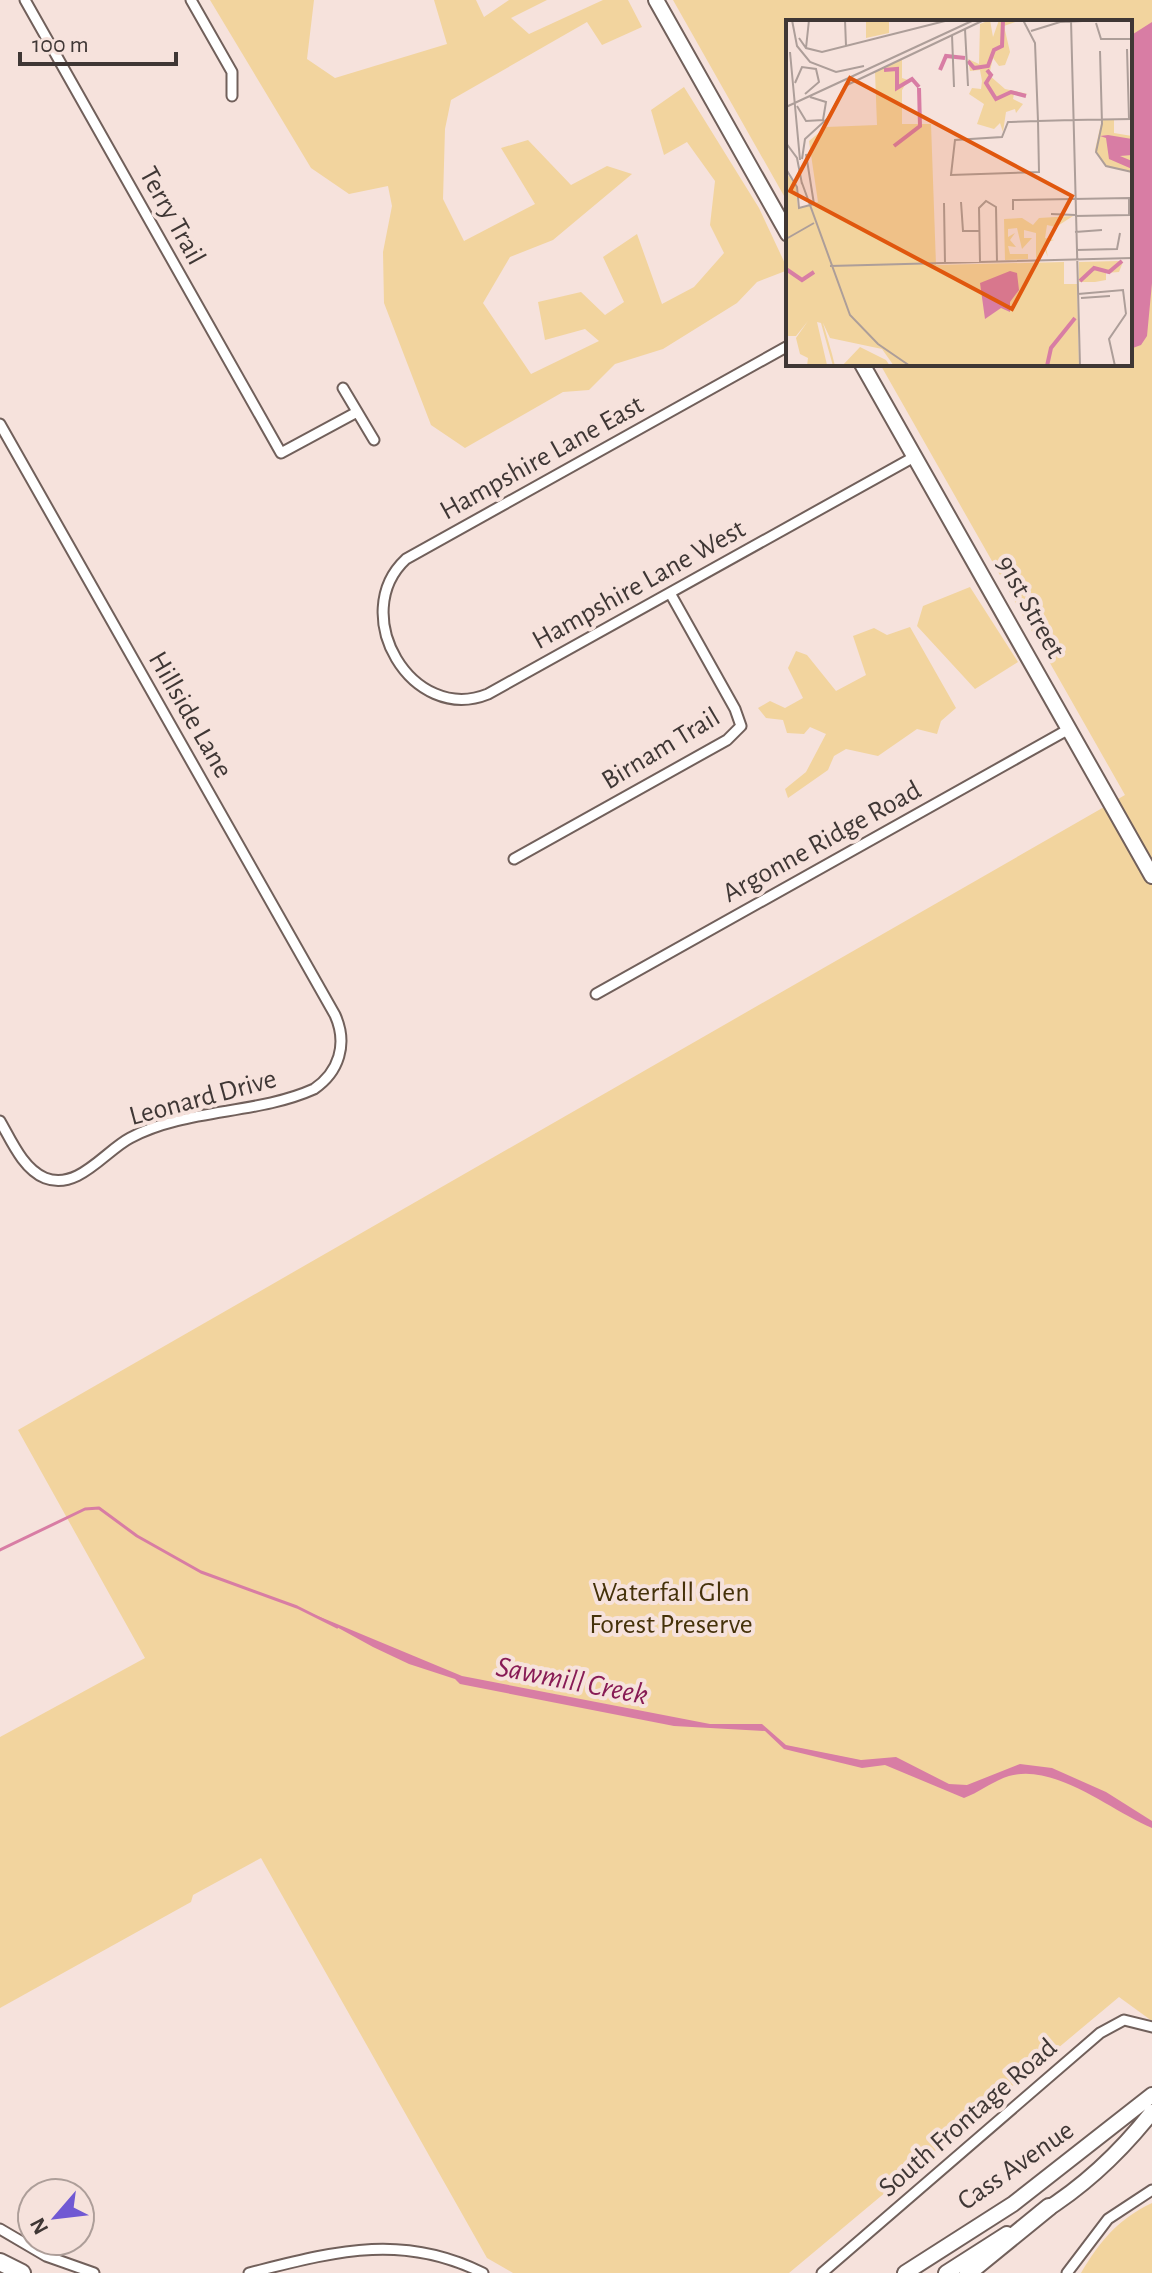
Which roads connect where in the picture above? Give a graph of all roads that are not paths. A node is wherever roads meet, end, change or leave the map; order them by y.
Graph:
1 (25, 0) edge
2 (191, 0) edge
3 (656, 0) edge
4 (232, 96) dead end
5 (786, 230) edge
6 (786, 347) edge
7 (863, 366) edge
8 (343, 388) dead end
9 (357, 412) junction
10 (0, 424) edge
11 (374, 440) dead end
12 (914, 457) junction
13 (670, 593) junction
14 (394, 650) joint
15 (1069, 729) junction
16 (514, 859) dead end
17 (1152, 876) edge
18 (596, 994) dead end
19 (340, 1028) joint
20 (0, 1121) edge
21 (1152, 2027) edge
22 (1152, 2095) edge
23 (1152, 2112) edge
24 (1152, 2190) edge
25 (1049, 2207) junction
26 (0, 2229) edge
27 (0, 2262) edge
28 (22, 2273) edge
29 (94, 2273) edge
30 (249, 2273) edge
31 (483, 2273) edge
32 (822, 2273) edge
33 (905, 2273) edge
34 (946, 2273) edge
35 (968, 2273) edge
36 (1067, 2273) edge

1 - 9 street, Terry Trail
2 - 4 street
3 - 5 main road
6 - 14 street, Hampshire Lane East
7 - 12 main road, 91st Street
8 - 9 street
9 - 11 street
10 - 19 street, Hillside Lane
12 - 13 street, Hampshire Lane West
12 - 15 main road, 91st Street
13 - 14 street, Hampshire Lane West
13 - 16 street, Birnam Trail
15 - 17 main road, 91st Street
15 - 18 street, Argonne Ridge Road
19 - 20 street, Leonard Drive
21 - 32 street, South Frontage Road
22 - 33 main road, Cass Avenue
23 - 25 main road, Cass Avenue
24 - 36 street
25 - 34 main road, Cass Avenue
25 - 35 highway
26 - 29 street
27 - 28 highway
30 - 31 street

